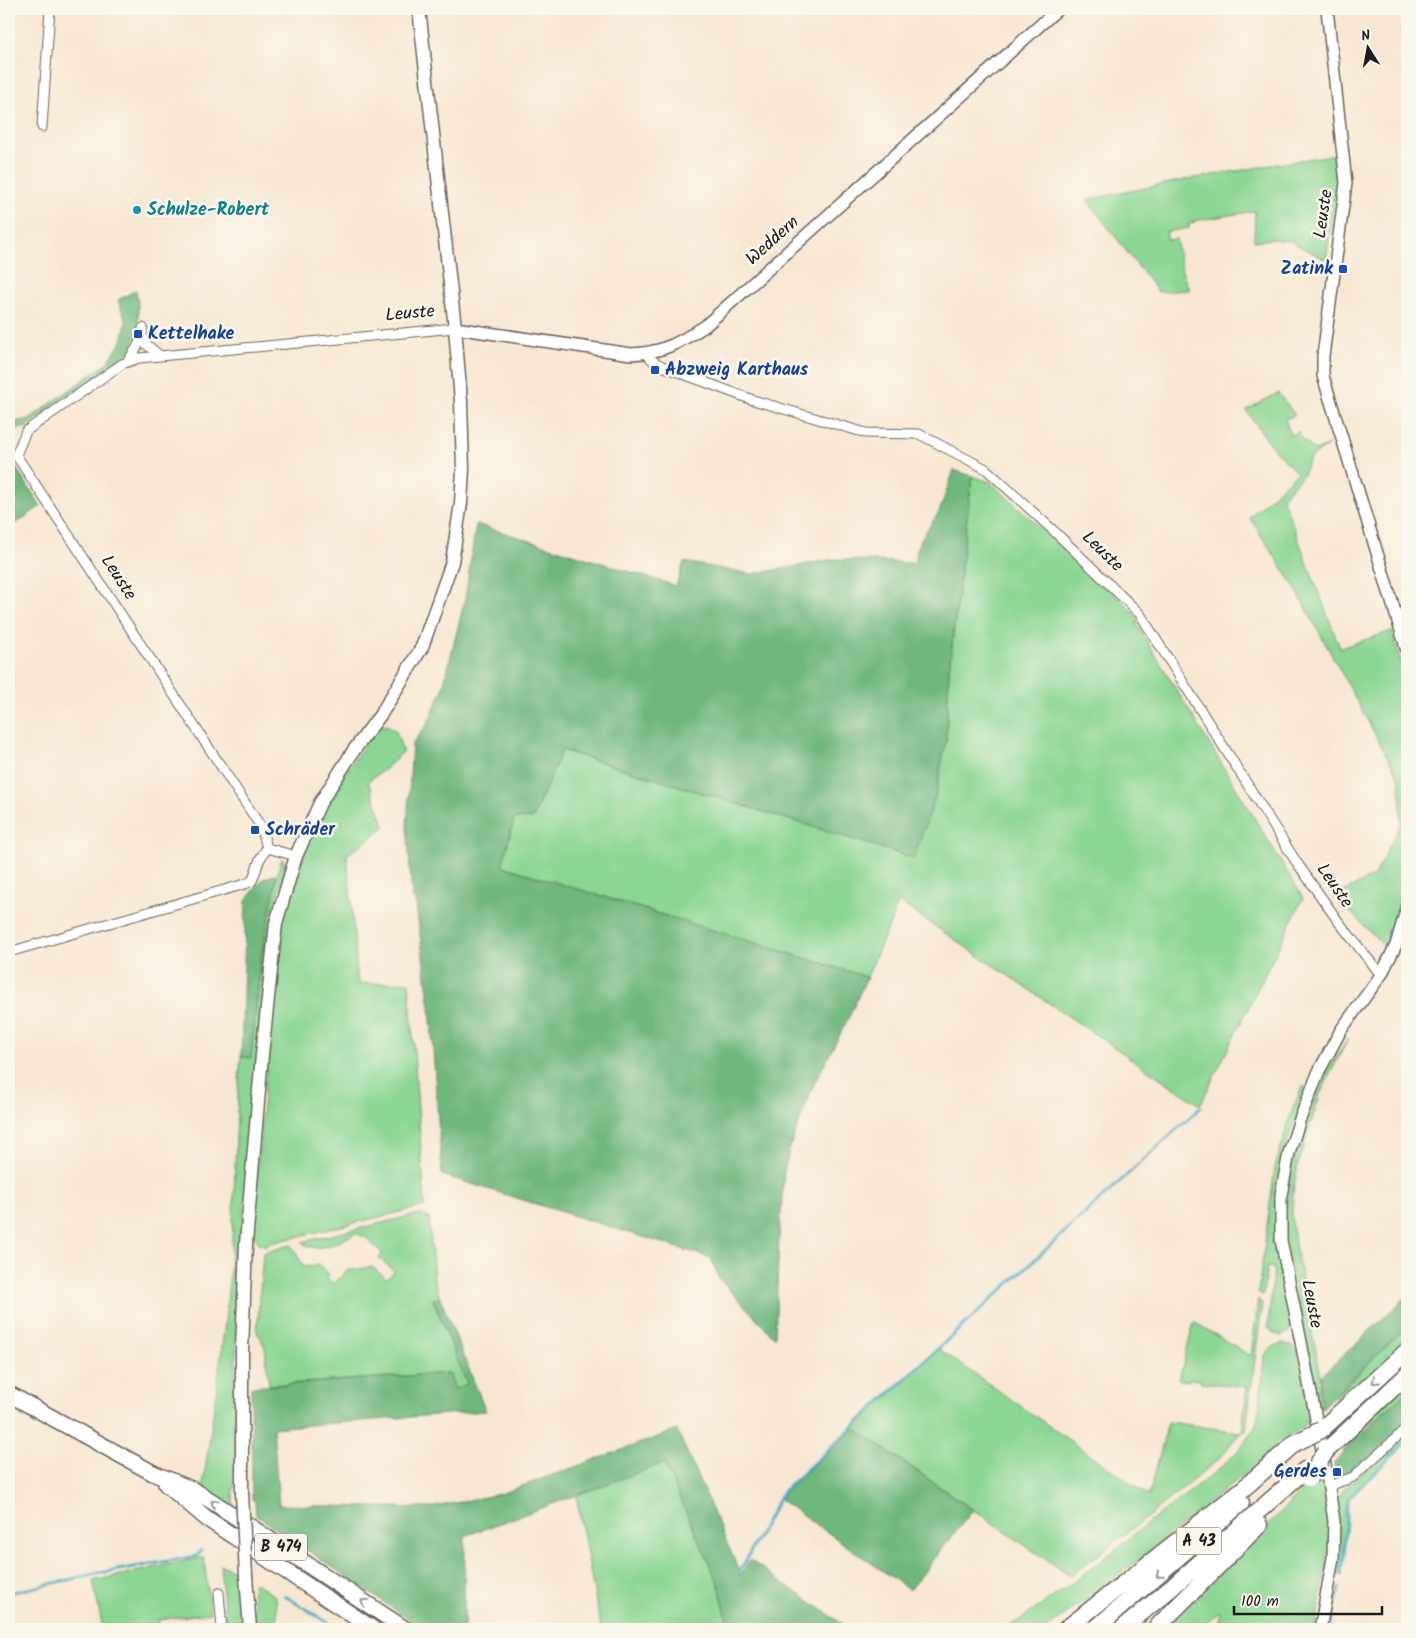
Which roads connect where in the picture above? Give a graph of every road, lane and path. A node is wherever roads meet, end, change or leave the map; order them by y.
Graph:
1 (50, 9) edge
2 (419, 9) edge
3 (1058, 9) edge
4 (1327, 9) edge
5 (42, 127) dead end
6 (456, 328) junction
7 (647, 354) junction
8 (159, 355) junction
9 (128, 361) junction
10 (1407, 651) edge
11 (267, 848) junction
12 (296, 856) junction
13 (1407, 907) edge
14 (9, 952) edge
15 (1381, 976) junction
16 (1407, 1351) edge
17 (1407, 1375) edge
18 (9, 1394) edge
19 (1407, 1428) edge
20 (1297, 1447) junction
21 (153, 1473) junction
22 (1307, 1474) junction
23 (1329, 1486) junction
24 (219, 1593) dead end
25 (1097, 1603) junction
26 (222, 1629) edge
27 (250, 1629) edge
28 (373, 1629) edge
29 (405, 1629) edge
30 (1055, 1629) edge
31 (1066, 1629) edge
32 (1095, 1629) edge
33 (1122, 1629) edge
34 (1155, 1629) edge
35 (1320, 1629) edge

1 - 5 street
2 - 6 main road
3 - 7 street, Weddern
4 - 10 street, Leuste
6 - 7 street, Weddern
6 - 8 street, Leuste
6 - 12 main road
7 - 15 street, Leuste
8 - 9 street, Leuste
8 - 9 street, Leuste
9 - 11 street, Leuste
11 - 12 street
11 - 14 street
12 - 27 main road, bridge
13 - 15 street, Leuste
15 - 23 street, Leuste
16 -> 20 highway, A 43, bridge
17 - 22 highway, A 43, bridge
18 - 21 highway, B 474
19 - 23 street
20 - 25 highway
20 -> 32 highway, A 43
21 - 28 highway, B 474
29 -> 21 highway, B 474
22 - 33 highway, A 43
22 - 34 highway
23 - 35 street, Leuste
24 - 26 street
25 - 30 highway
25 - 31 highway

